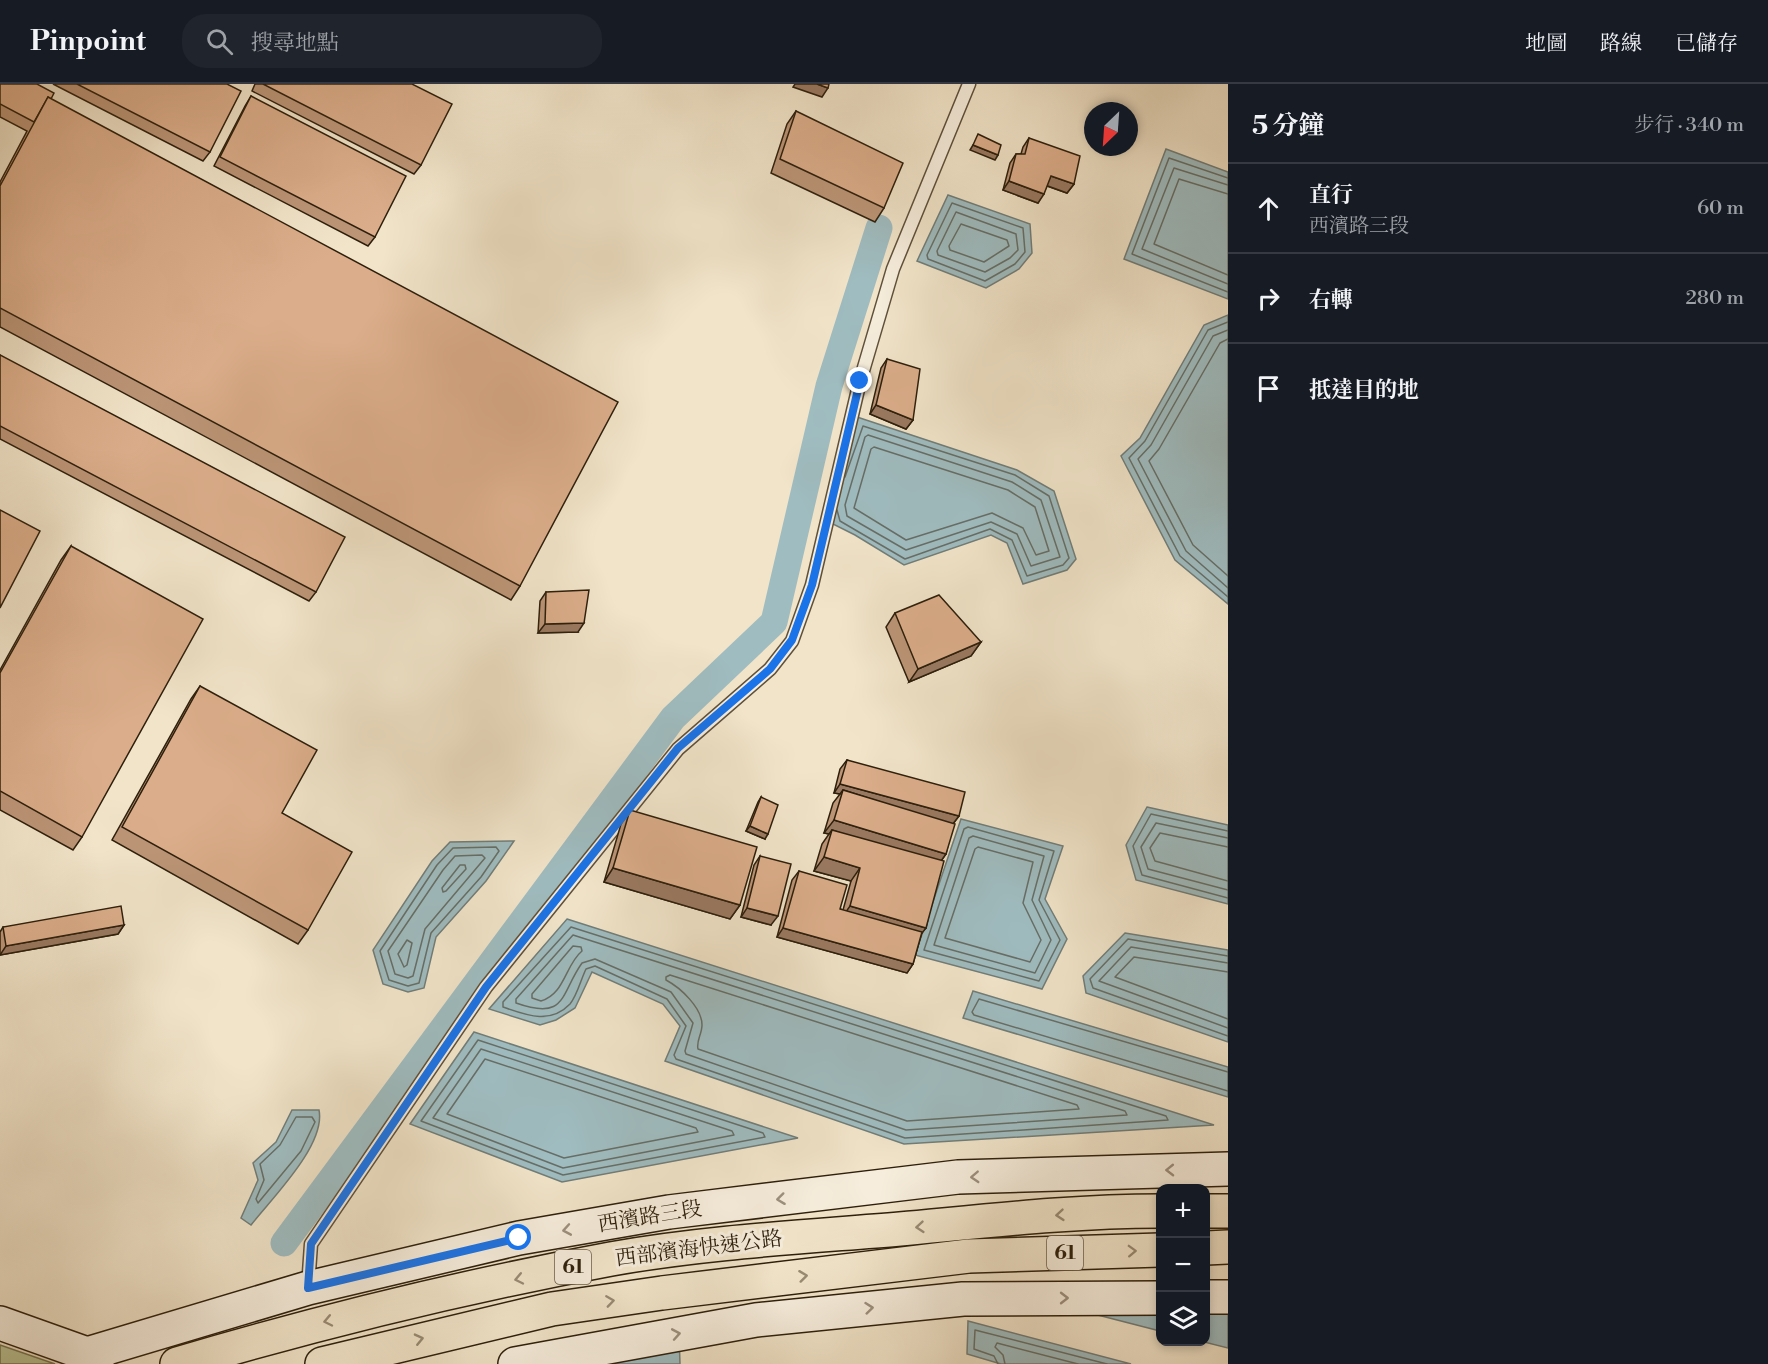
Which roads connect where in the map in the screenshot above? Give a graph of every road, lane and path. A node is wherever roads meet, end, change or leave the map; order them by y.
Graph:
1 (969, 84) edge
2 (1228, 1169) edge
3 (1156, 1211) edge
4 (1210, 1211) edge
5 (1228, 1211) edge
6 (1228, 1247) edge
7 (1210, 1248) edge
8 (1156, 1250) edge
9 (308, 1288) junction
10 (1210, 1297) edge
11 (1228, 1297) edge
12 (1156, 1298) edge
13 (0, 1323) edge
14 (92, 1359) edge
15 (177, 1364) edge
16 (322, 1364) edge
17 (515, 1364) edge

1 - 9 lane
2 -> 9 street, 西濱路三段
3 -> 15 highway, 西部濱海快速公路 / 61
4 - 5 highway
6 - 7 highway
16 -> 8 highway, 西部濱海快速公路 / 61
9 - 14 street, 西濱路三段
10 - 11 street
17 -> 12 street
13 - 14 street

